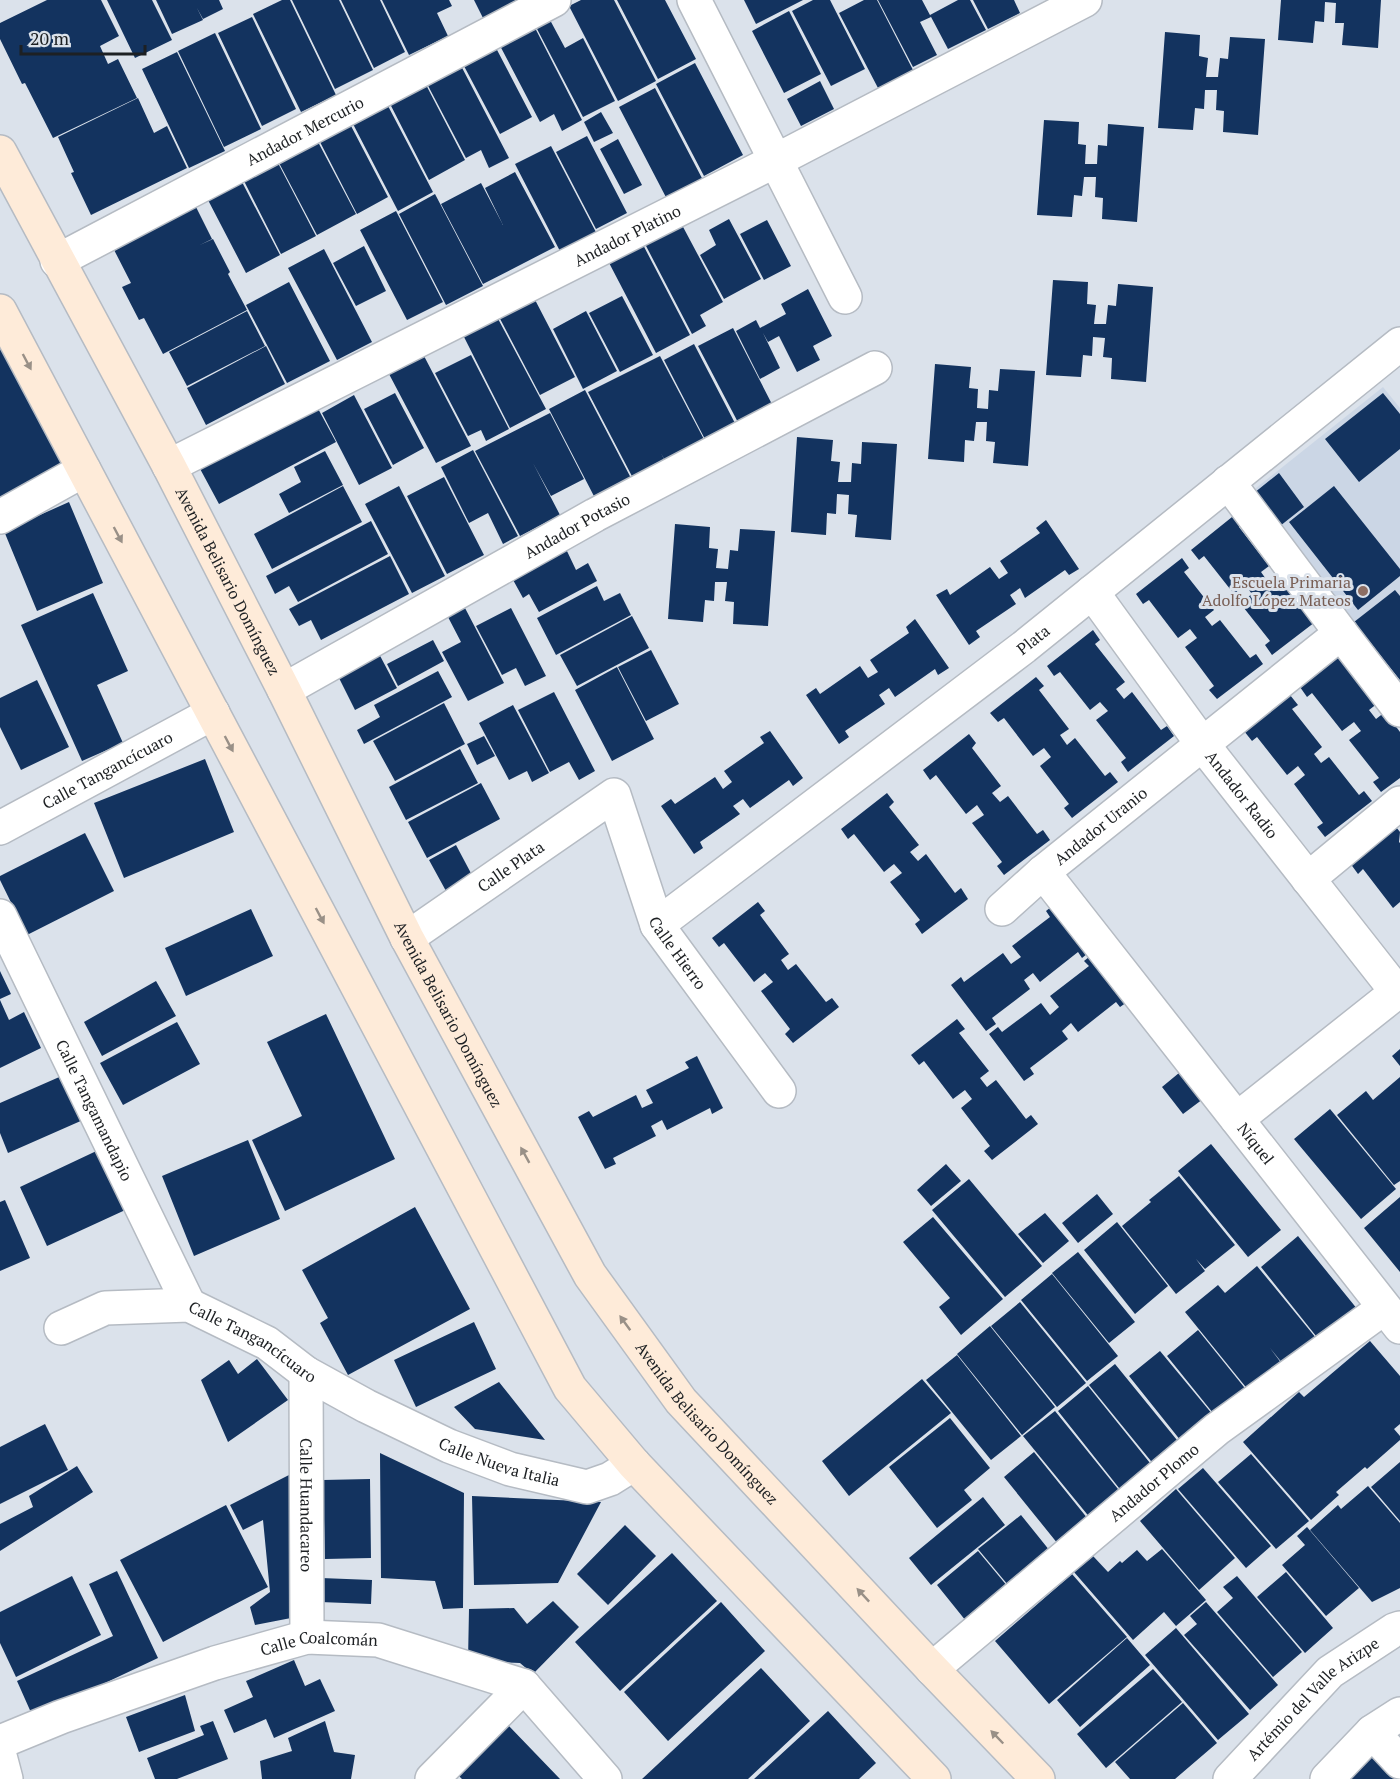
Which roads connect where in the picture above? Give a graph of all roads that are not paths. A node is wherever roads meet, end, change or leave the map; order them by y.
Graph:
1 (554, 0) edge
2 (694, 0) edge
3 (1084, 0) edge
4 (0, 152) edge
5 (775, 161) junction
6 (57, 261) junction
7 (845, 297) dead end
8 (0, 310) edge
9 (1400, 344) edge
10 (875, 368) dead end
11 (169, 466) junction
12 (84, 470) junction
13 (1228, 482) junction
14 (0, 517) edge
15 (1092, 592) junction
16 (1341, 633) junction
17 (284, 690) junction
18 (1400, 710) edge
19 (213, 713) junction
20 (1203, 745) junction
21 (614, 795) joint
22 (1400, 803) edge
23 (0, 828) edge
24 (1044, 872) junction
25 (1308, 879) junction
26 (1002, 909) dead end
27 (0, 916) edge
28 (657, 925) junction
29 (407, 938) junction
30 (1397, 992) joint
31 (779, 1091) dead end
32 (1237, 1119) junction
33 (189, 1305) junction
34 (1392, 1318) edge
35 (61, 1328) dead end
36 (306, 1373) junction
37 (366, 1406) joint
38 (634, 1464) junction
39 (1400, 1628) edge
40 (307, 1637) junction
41 (932, 1669) junction
42 (524, 1686) junction
43 (1400, 1714) edge
44 (1372, 1732) junction
45 (0, 1742) edge
46 (0, 1756) edge
47 (1400, 1762) edge
48 (6, 1779) edge
49 (432, 1779) edge
50 (605, 1779) edge
51 (934, 1779) edge
52 (1038, 1779) edge
53 (1230, 1779) edge
54 (1327, 1779) edge

1 - 6 street, Andador Mercurio
2 - 5 street
3 - 5 street, Andador Platino
4 - 6 street, Avenida Belisario Domínguez
5 - 7 street
5 - 11 street, Andador Platino
6 - 11 street, Avenida Belisario Domínguez
8 -> 12 street
9 - 13 street, Plata
10 - 17 street, Andador Potasio
11 - 17 street, Avenida Belisario Domínguez
12 - 14 street
12 -> 19 street
13 - 15 street, Plata
13 - 16 street
15 - 20 street, Andador Radio
15 - 28 street, Plata
16 - 18 street
16 - 20 street, Andador Uranio
17 - 29 street, Avenida Belisario Domínguez
19 - 23 street, Calle Tangancícuaro
19 -> 38 street
20 - 24 street, Andador Uranio
20 - 25 street, Andador Radio
21 - 28 street, Calle Hierro
21 - 29 street, Calle Plata
22 - 25 street
24 - 26 street, Andador Uranio
24 - 32 street
25 - 30 street, Andador Radio
27 - 33 street, Calle Tangamandapio
28 - 31 street, Calle Hierro
41 -> 29 street, Avenida Belisario Domínguez
30 - 32 street, Níquel
32 - 34 street, Níquel
33 - 35 street, Calle Tangancícuaro
33 - 36 street, Calle Tangancícuaro
34 - 41 street, Andador Plomo
36 - 37 street, Calle Tangancícuaro
36 - 40 street, Calle Huandacareo
37 - 38 street, Calle Nueva Italia
38 - 51 street
39 - 53 street, Artémio del Valle Arizpe
40 - 42 street, Calle Coalcomán
40 - 45 street, Calle Coalcomán
52 -> 41 street, Avenida Belisario Domínguez
42 - 49 street
42 - 50 street
43 - 44 street
44 - 47 street
44 - 54 street
46 - 48 street

